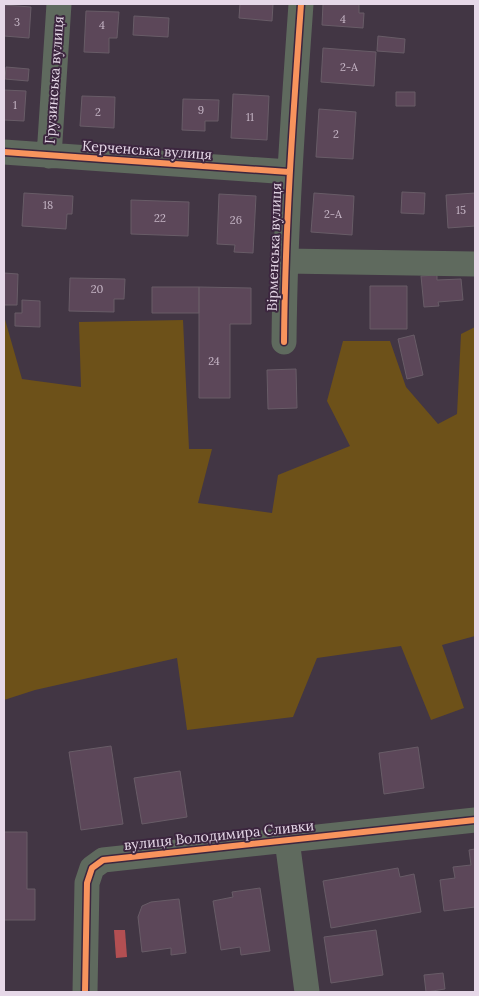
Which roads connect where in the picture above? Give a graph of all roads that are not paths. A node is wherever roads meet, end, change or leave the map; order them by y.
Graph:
1 (59, 4) edge
2 (301, 4) edge
3 (4, 152) edge
4 (49, 156) junction
5 (289, 172) junction
6 (285, 261) junction
7 (475, 264) edge
8 (284, 342) dead end
9 (475, 820) edge
10 (287, 840) junction
11 (85, 992) edge
12 (307, 992) edge

1 - 4 street, Грузинська вулиця
2 - 5 street, Вірменська вулиця
3 - 4 street, Керченська вулиця
4 - 5 street, Керченська вулиця
5 - 6 street, Вірменська вулиця
6 - 7 street
6 - 8 street, Вірменська вулиця
9 - 10 street, вулиця Володимира Сливки
10 - 11 street, вулиця Володимира Сливки
10 - 12 street

